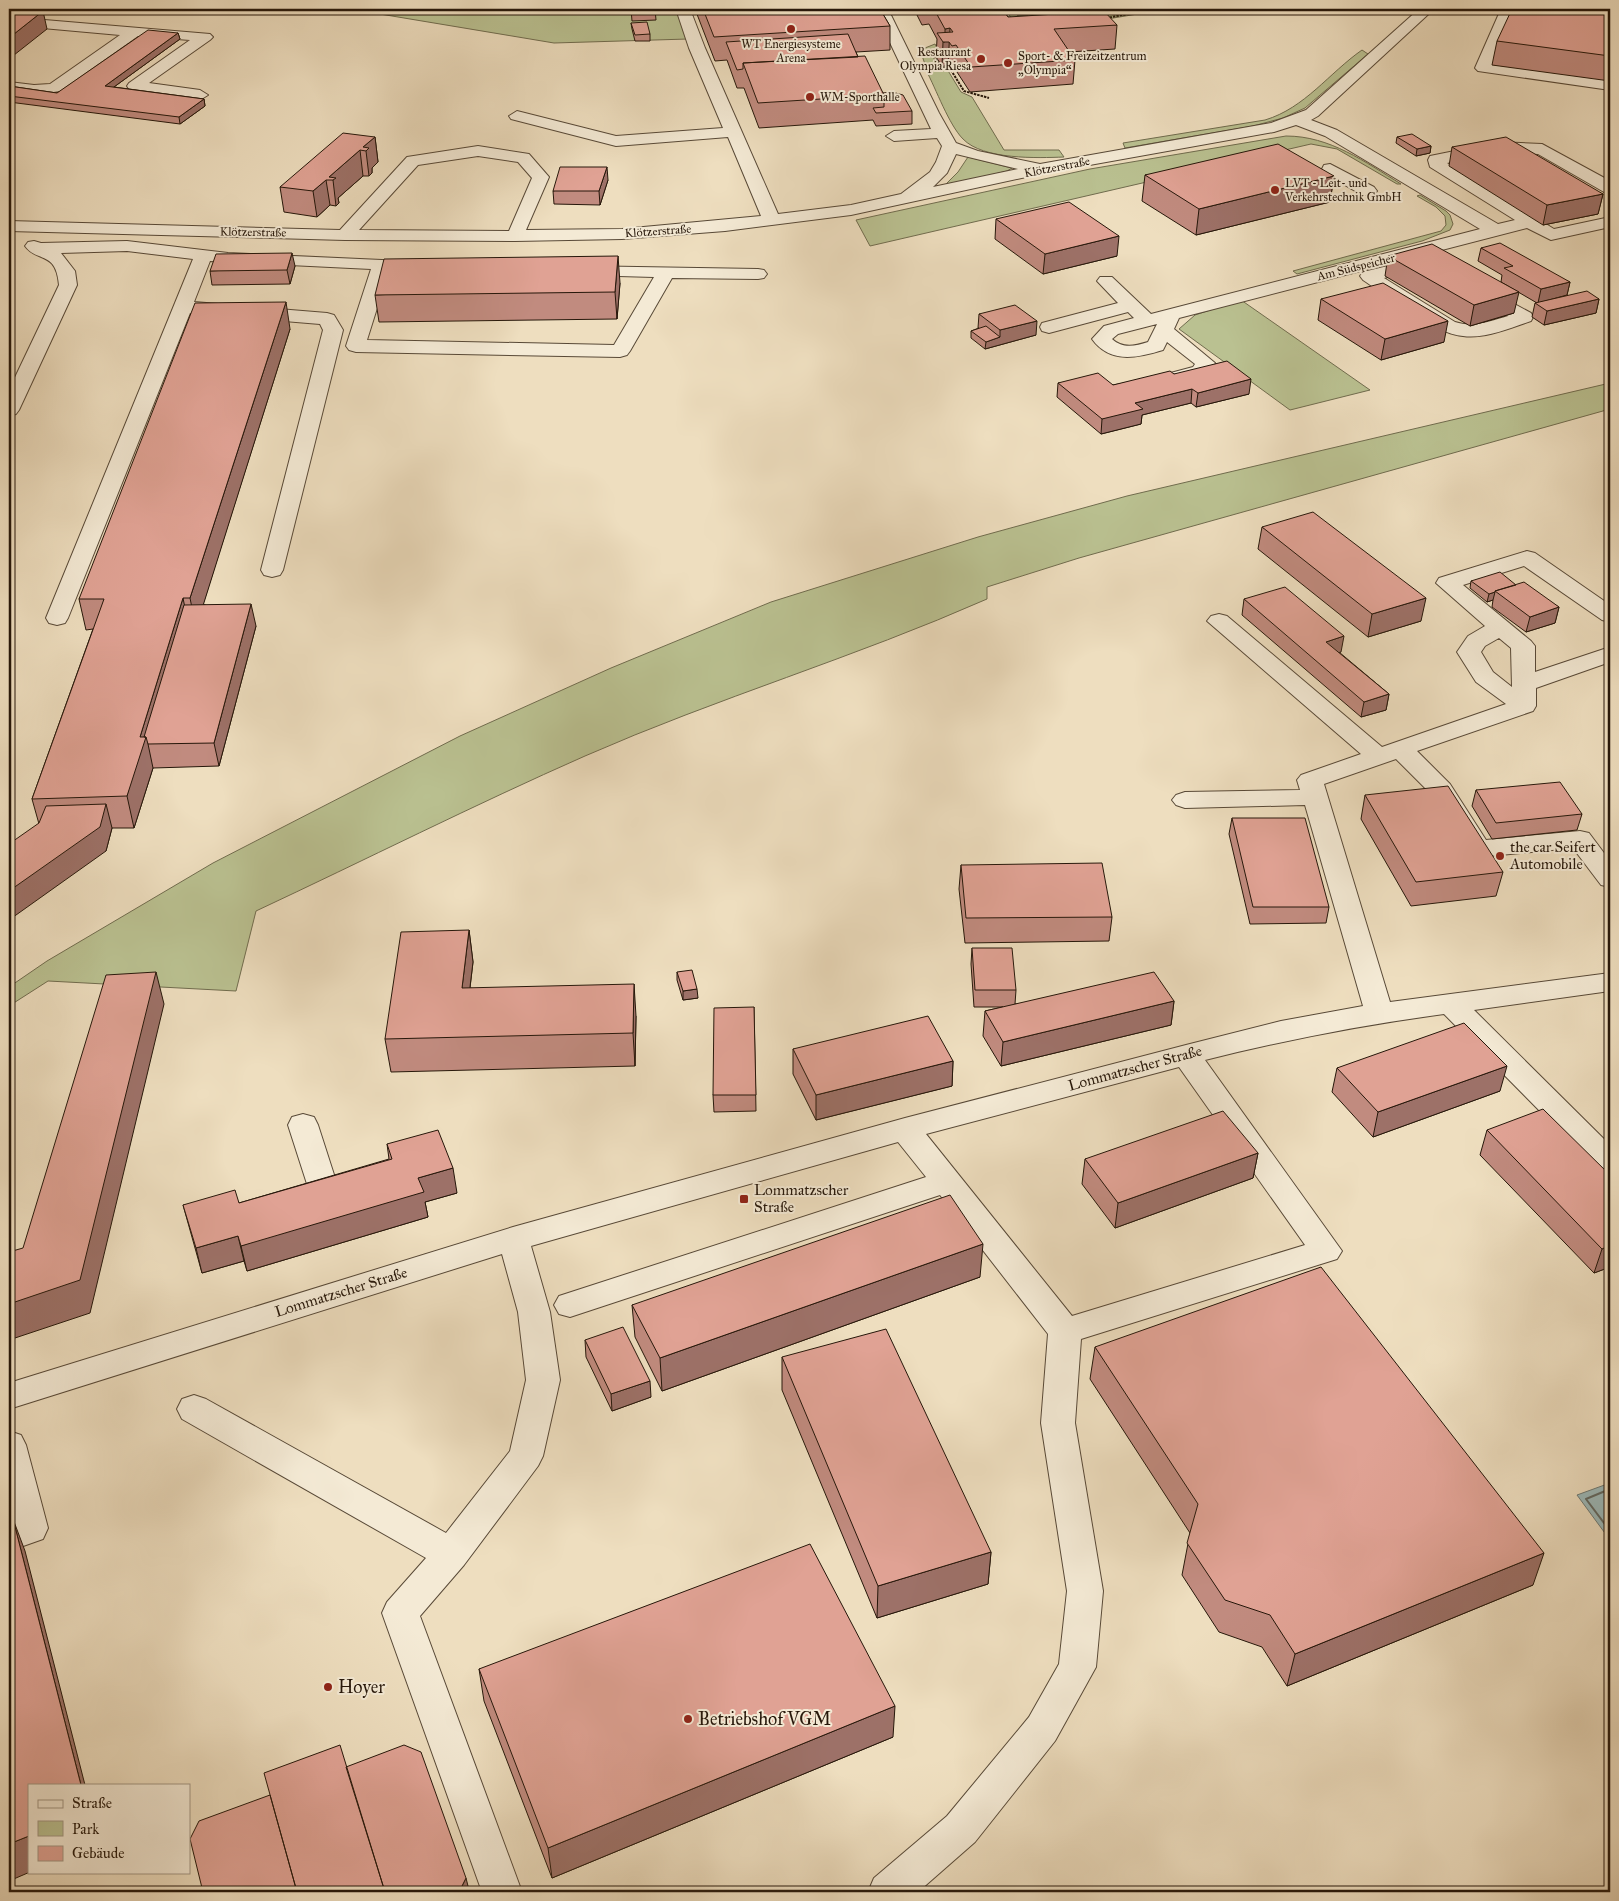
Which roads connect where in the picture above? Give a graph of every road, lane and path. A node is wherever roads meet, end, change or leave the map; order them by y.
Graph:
1 (684, 9) edge
2 (881, 9) edge
3 (1156, 9) edge
4 (1427, 9) edge
5 (1508, 9) edge
6 (1098, 19) edge
7 (9, 21) edge
8 (135, 31) junction
9 (942, 54) edge
10 (949, 67) edge
11 (942, 68) edge
12 (1610, 85) edge
13 (9, 86) edge
14 (200, 94) dead end
15 (989, 98) dead end
16 (517, 116) dead end
17 (1297, 120) junction
18 (733, 132) junction
19 (894, 136) dead end
20 (946, 140) junction
21 (1045, 168) junction
22 (1330, 169) dead end
23 (1610, 188) edge
24 (1368, 191) dead end
25 (899, 201) junction
26 (772, 221) junction
27 (1530, 222) junction
28 (1610, 222) edge
29 (9, 226) edge
30 (1495, 230) junction
31 (345, 235) junction
32 (515, 236) junction
33 (9, 239) edge
34 (40, 248) junction
35 (204, 255) junction
36 (1420, 260) junction
37 (382, 264) junction
38 (434, 267) edge
39 (570, 270) edge
40 (666, 272) junction
41 (758, 274) dead end
42 (1106, 281) dead end
43 (1467, 284) edge
44 (1131, 305) junction
45 (184, 307) junction
46 (1149, 320) junction
47 (1168, 323) junction
48 (1050, 327) dead end
49 (1149, 384) edge
50 (9, 410) edge
51 (272, 570) dead end
52 (1610, 616) edge
53 (57, 618) dead end
54 (1219, 621) dead end
55 (1501, 627) junction
56 (1610, 654) edge
57 (1524, 695) junction
58 (1389, 752) junction
59 (1314, 797) junction
60 (1185, 800) dead end
61 (1610, 878) edge
62 (1610, 982) edge
63 (1450, 1003) junction
64 (1379, 1013) junction
65 (1186, 1055) junction
66 (303, 1125) dead end
67 (905, 1129) junction
68 (1610, 1163) edge
69 (946, 1182) junction
70 (322, 1184) edge
71 (513, 1240) junction
72 (570, 1305) dead end
73 (1065, 1331) junction
74 (9, 1396) edge
75 (194, 1409) dead end
76 (9, 1445) edge
77 (9, 1536) edge
78 (451, 1554) junction
79 (502, 1892) edge
80 (888, 1892) edge

1 - 18 street
2 - 20 street
3 - 6 path
4 - 17 street, Klötzerstraße
5 - 12 street
7 - 8 street
8 - 13 street
8 - 14 street
9 - 11 path
10 - 15 path
16 - 18 street
17 - 21 street, Klötzerstraße
17 - 30 street
18 - 26 street
19 - 20 street
20 - 21 street
20 - 25 street
21 - 25 street, Klötzerstraße
22 - 24 street
23 - 27 street
25 - 26 street, Klötzerstraße
26 - 32 street, Klötzerstraße
27 - 28 street
27 - 30 street, Am Südspeicher
29 - 31 street, Klötzerstraße
30 - 36 street, Am Südspeicher
31 - 32 street, Klötzerstraße
31 - 32 street
33 - 34 street
34 - 35 street
34 - 50 street
35 - 37 street
35 - 45 street
36 - 43 street
36 - 47 street, Am Südspeicher
37 - 38 street
37 - 40 street
39 - 40 street
40 - 41 street
42 - 44 street
44 - 46 street
44 - 48 street
45 - 51 street
45 - 53 street
46 - 47 street, Am Südspeicher
46 - 47 street, Am Südspeicher
47 - 49 street
52 - 55 street
54 - 58 street
55 - 57 street
55 - 57 street
56 - 57 street
57 - 58 street
58 - 59 street
58 - 61 street
59 - 60 street
59 - 64 street
62 - 63 street, Lommatzscher Straße
63 - 64 street, Lommatzscher Straße
63 - 68 street
64 - 65 street, Lommatzscher Straße
65 - 67 street, Lommatzscher Straße
65 - 73 street
66 - 70 street
67 - 69 street
67 - 71 street, Lommatzscher Straße
69 - 72 street
69 - 73 street
71 - 74 street, Lommatzscher Straße
71 - 78 street
73 - 80 street
75 - 78 street
76 - 77 street
78 - 79 street

